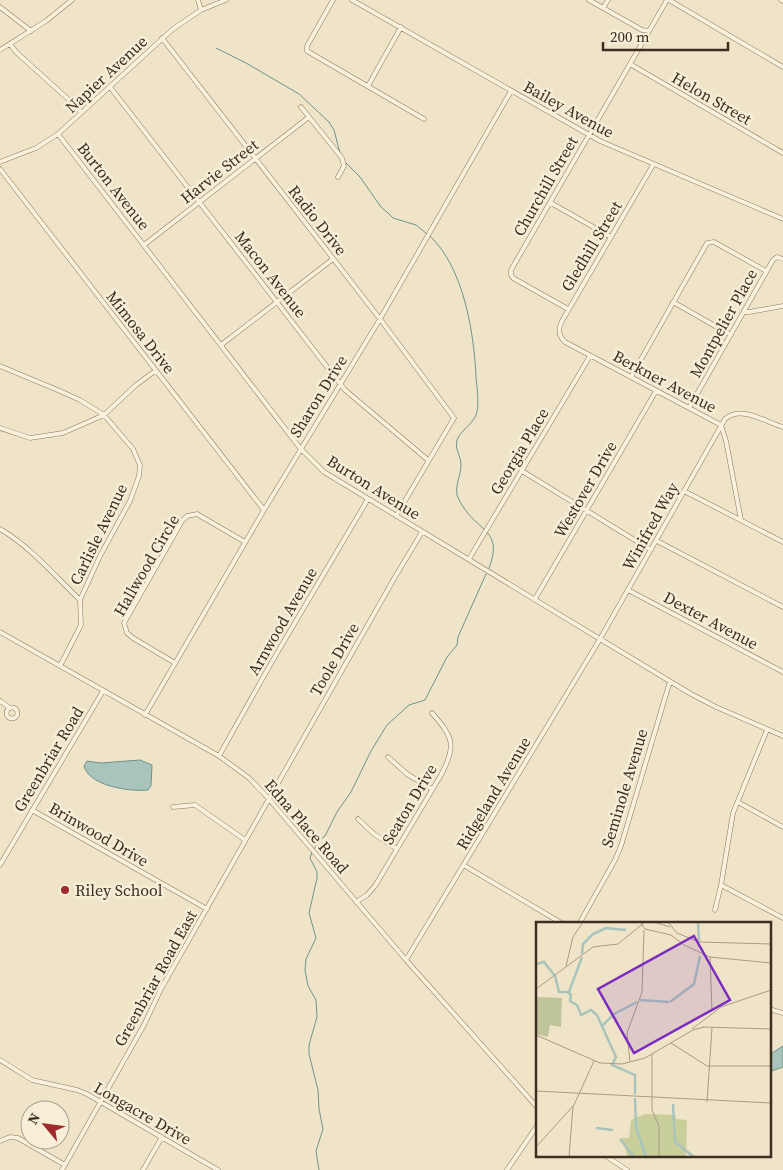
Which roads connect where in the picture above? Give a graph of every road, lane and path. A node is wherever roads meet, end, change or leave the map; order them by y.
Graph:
1 (72, 0) edge
2 (198, 0) edge
3 (226, 0) edge
4 (333, 0) edge
5 (352, 0) edge
6 (589, 0) edge
7 (608, 0) edge
8 (668, 0) edge
9 (0, 7) edge
10 (603, 8) junction
11 (201, 10) junction
12 (401, 28) junction
13 (31, 31) junction
14 (649, 31) junction
15 (162, 38) junction
16 (10, 44) junction
17 (0, 50) edge
18 (630, 64) junction
19 (783, 68) edge
20 (368, 86) junction
21 (110, 87) junction
22 (511, 91) junction
23 (301, 107) dead end
24 (82, 113) junction
25 (309, 117) junction
26 (424, 119) dead end
27 (58, 134) junction
28 (590, 135) junction
29 (783, 153) edge
30 (256, 160) junction
31 (0, 162) edge
32 (653, 164) junction
33 (0, 169) edge
34 (338, 177) dead end
35 (200, 202) junction
36 (551, 203) junction
37 (783, 219) edge
38 (611, 237) junction
39 (144, 245) junction
40 (332, 259) junction
41 (783, 259) edge
42 (766, 272) junction
43 (277, 302) junction
44 (673, 302) junction
45 (783, 306) edge
46 (568, 309) junction
47 (744, 312) junction
48 (380, 319) junction
49 (731, 335) junction
50 (563, 341) joint
51 (221, 345) junction
52 (590, 356) junction
53 (0, 366) edge
54 (155, 371) junction
55 (631, 378) junction
56 (340, 384) junction
57 (656, 391) junction
58 (689, 408) junction
59 (104, 415) junction
60 (721, 425) junction
61 (783, 427) edge
62 (0, 428) edge
63 (300, 448) junction
64 (428, 460) junction
65 (522, 471) junction
66 (684, 491) junction
67 (368, 499) junction
68 (264, 510) junction
69 (586, 510) junction
70 (396, 516) junction
71 (741, 520) junction
72 (0, 529) edge
73 (422, 532) junction
74 (657, 541) junction
75 (245, 542) junction
76 (783, 542) edge
77 (652, 550) junction
78 (469, 560) junction
79 (628, 590) junction
80 (535, 599) junction
81 (80, 600) junction
82 (783, 607) edge
83 (0, 632) edge
84 (600, 639) junction
85 (175, 663) junction
86 (60, 666) junction
87 (783, 672) edge
88 (670, 681) junction
89 (103, 691) junction
90 (0, 701) edge
91 (10, 708) dead end
92 (432, 713) dead end
93 (145, 715) junction
94 (767, 730) junction
95 (783, 736) edge
96 (219, 756) junction
97 (388, 757) dead end
98 (432, 789) junction
99 (269, 799) junction
100 (738, 802) junction
101 (172, 807) dead end
102 (32, 810) junction
103 (358, 819) dead end
104 (783, 827) edge
105 (245, 840) junction
106 (397, 849) junction
107 (0, 866) edge
108 (464, 866) junction
109 (721, 885) junction
110 (356, 902) junction
111 (207, 909) junction
112 (715, 910) dead end
113 (783, 918) edge
114 (560, 922) edge
115 (580, 922) edge
116 (406, 960) junction
117 (770, 1009) edge
118 (783, 1013) edge
119 (0, 1060) edge
120 (101, 1102) junction
121 (536, 1106) edge
122 (536, 1127) edge
123 (162, 1138) junction
124 (0, 1141) edge
125 (609, 1158) edge
126 (65, 1164) junction
127 (62, 1170) edge
128 (143, 1170) edge
129 (218, 1170) edge
130 (507, 1170) edge
131 (626, 1170) edge

1 - 13 street
2 - 11 street
3 - 11 street, Napier Avenue
4 - 20 street
5 - 12 street, Bailey Avenue
6 - 10 street
7 - 10 street
8 - 14 street, Churchill Street
8 - 19 street
9 - 13 street
10 - 14 street
11 - 15 street, Napier Avenue
12 - 20 street
12 - 22 street, Bailey Avenue
13 - 16 street
14 - 18 street, Churchill Street
15 - 21 street, Napier Avenue
15 - 30 street, Radio Drive
16 - 17 street
16 - 24 street
18 - 28 street, Churchill Street
18 - 29 street, Helon Street
20 - 26 street
21 - 24 street, Napier Avenue
21 - 35 street, Macon Avenue
22 - 28 street, Bailey Avenue
22 - 48 street, Sharon Drive
23 - 25 street
24 - 27 street, Napier Avenue
25 - 30 street, Harvie Street
25 - 34 street
27 - 31 street, Napier Avenue
27 - 39 street, Burton Avenue
28 - 32 street, Bailey Avenue
28 - 36 street, Churchill Street
30 - 35 street, Harvie Street
30 - 40 street, Radio Drive
32 - 37 street, Bailey Avenue
32 - 38 street, Gledhill Street
33 - 54 street, Mimosa Drive
35 - 39 street, Harvie Street
35 - 43 street, Macon Avenue
36 - 38 street
36 - 46 street, Churchill Street
38 - 46 street, Gledhill Street
39 - 51 street, Burton Avenue
40 - 43 street
40 - 48 street, Radio Drive
41 - 42 street, Montpelier Place
42 - 44 street
42 - 47 street, Montpelier Place
43 - 51 street
43 - 56 street, Macon Avenue
44 - 49 street
44 - 55 street
45 - 47 street
46 - 50 street, Gledhill Street
47 - 49 street, Montpelier Place
48 - 56 street, Sharon Drive
48 - 64 street, Radio Drive
49 - 58 street, Montpelier Place
50 - 52 street, Berkner Avenue
51 - 63 street, Burton Avenue
52 - 55 street, Berkner Avenue
52 - 65 street, Georgia Place
53 - 59 street, Carlisle Avenue
54 - 59 street
54 - 68 street, Mimosa Drive
55 - 57 street, Berkner Avenue
56 - 63 street, Sharon Drive
56 - 64 street, Macon Avenue
57 - 58 street, Berkner Avenue
57 - 69 street, Westover Drive
58 - 60 street, Berkner Avenue
59 - 62 street
59 - 81 street, Carlisle Avenue
60 - 61 street, Berkner Avenue
60 - 66 street, Winifred Way
60 - 71 street
63 - 67 street, Burton Avenue
63 - 68 street, Sharon Drive
64 - 70 street
65 - 69 street
65 - 78 street, Georgia Place
66 - 71 street
66 - 74 street, Winifred Way
67 - 70 street, Burton Avenue
67 - 96 street, Arnwood Avenue
68 - 75 street, Sharon Drive
69 - 77 street
69 - 80 street, Westover Drive
70 - 73 street, Burton Avenue
71 - 76 street
72 - 81 street
73 - 78 street, Burton Avenue
73 - 99 street, Toole Drive
74 - 77 street, Winifred Way
74 - 82 street
75 - 85 street, Sharon Drive
75 - 85 street, Hallwood Circle
77 - 79 street, Winifred Way
78 - 80 street, Burton Avenue
79 - 84 street, Winifred Way
79 - 87 street, Dexter Avenue
80 - 84 street, Burton Avenue
81 - 86 street, Carlisle Avenue
83 - 86 street, Edna Place Road
84 - 88 street, Burton Avenue
84 - 108 street, Ridgeland Avenue
85 - 93 street, Sharon Drive
86 - 89 street, Edna Place Road
88 - 94 street, Burton Avenue
88 - 115 street, Seminole Avenue
89 - 93 street, Edna Place Road
89 - 102 street, Greenbriar Road
90 - 91 street
92 - 98 street, Seaton Drive
93 - 96 street, Edna Place Road
94 - 95 street, Burton Avenue
94 - 100 street
96 - 99 street, Edna Place Road
97 - 98 street
98 - 106 street, Seaton Drive
99 - 105 street, Greenbriar Road East
99 - 110 street, Edna Place Road
100 - 104 street
100 - 109 street
101 - 105 street
102 - 107 street, Greenbriar Road
102 - 111 street, Brinwood Drive
103 - 106 street
105 - 111 street, Greenbriar Road East
106 - 110 street, Seaton Drive
108 - 114 street
108 - 116 street, Ridgeland Avenue
109 - 112 street
109 - 113 street
110 - 116 street, Edna Place Road
111 - 120 street, Greenbriar Road East
116 - 121 street, Edna Place Road
117 - 118 street
119 - 120 street, Longacre Drive
120 - 123 street, Longacre Drive
120 - 126 street, Greenbriar Road East
122 - 130 street
123 - 128 street
123 - 129 street, Longacre Drive
124 - 126 street
125 - 131 street
126 - 127 street, Greenbriar Road East

